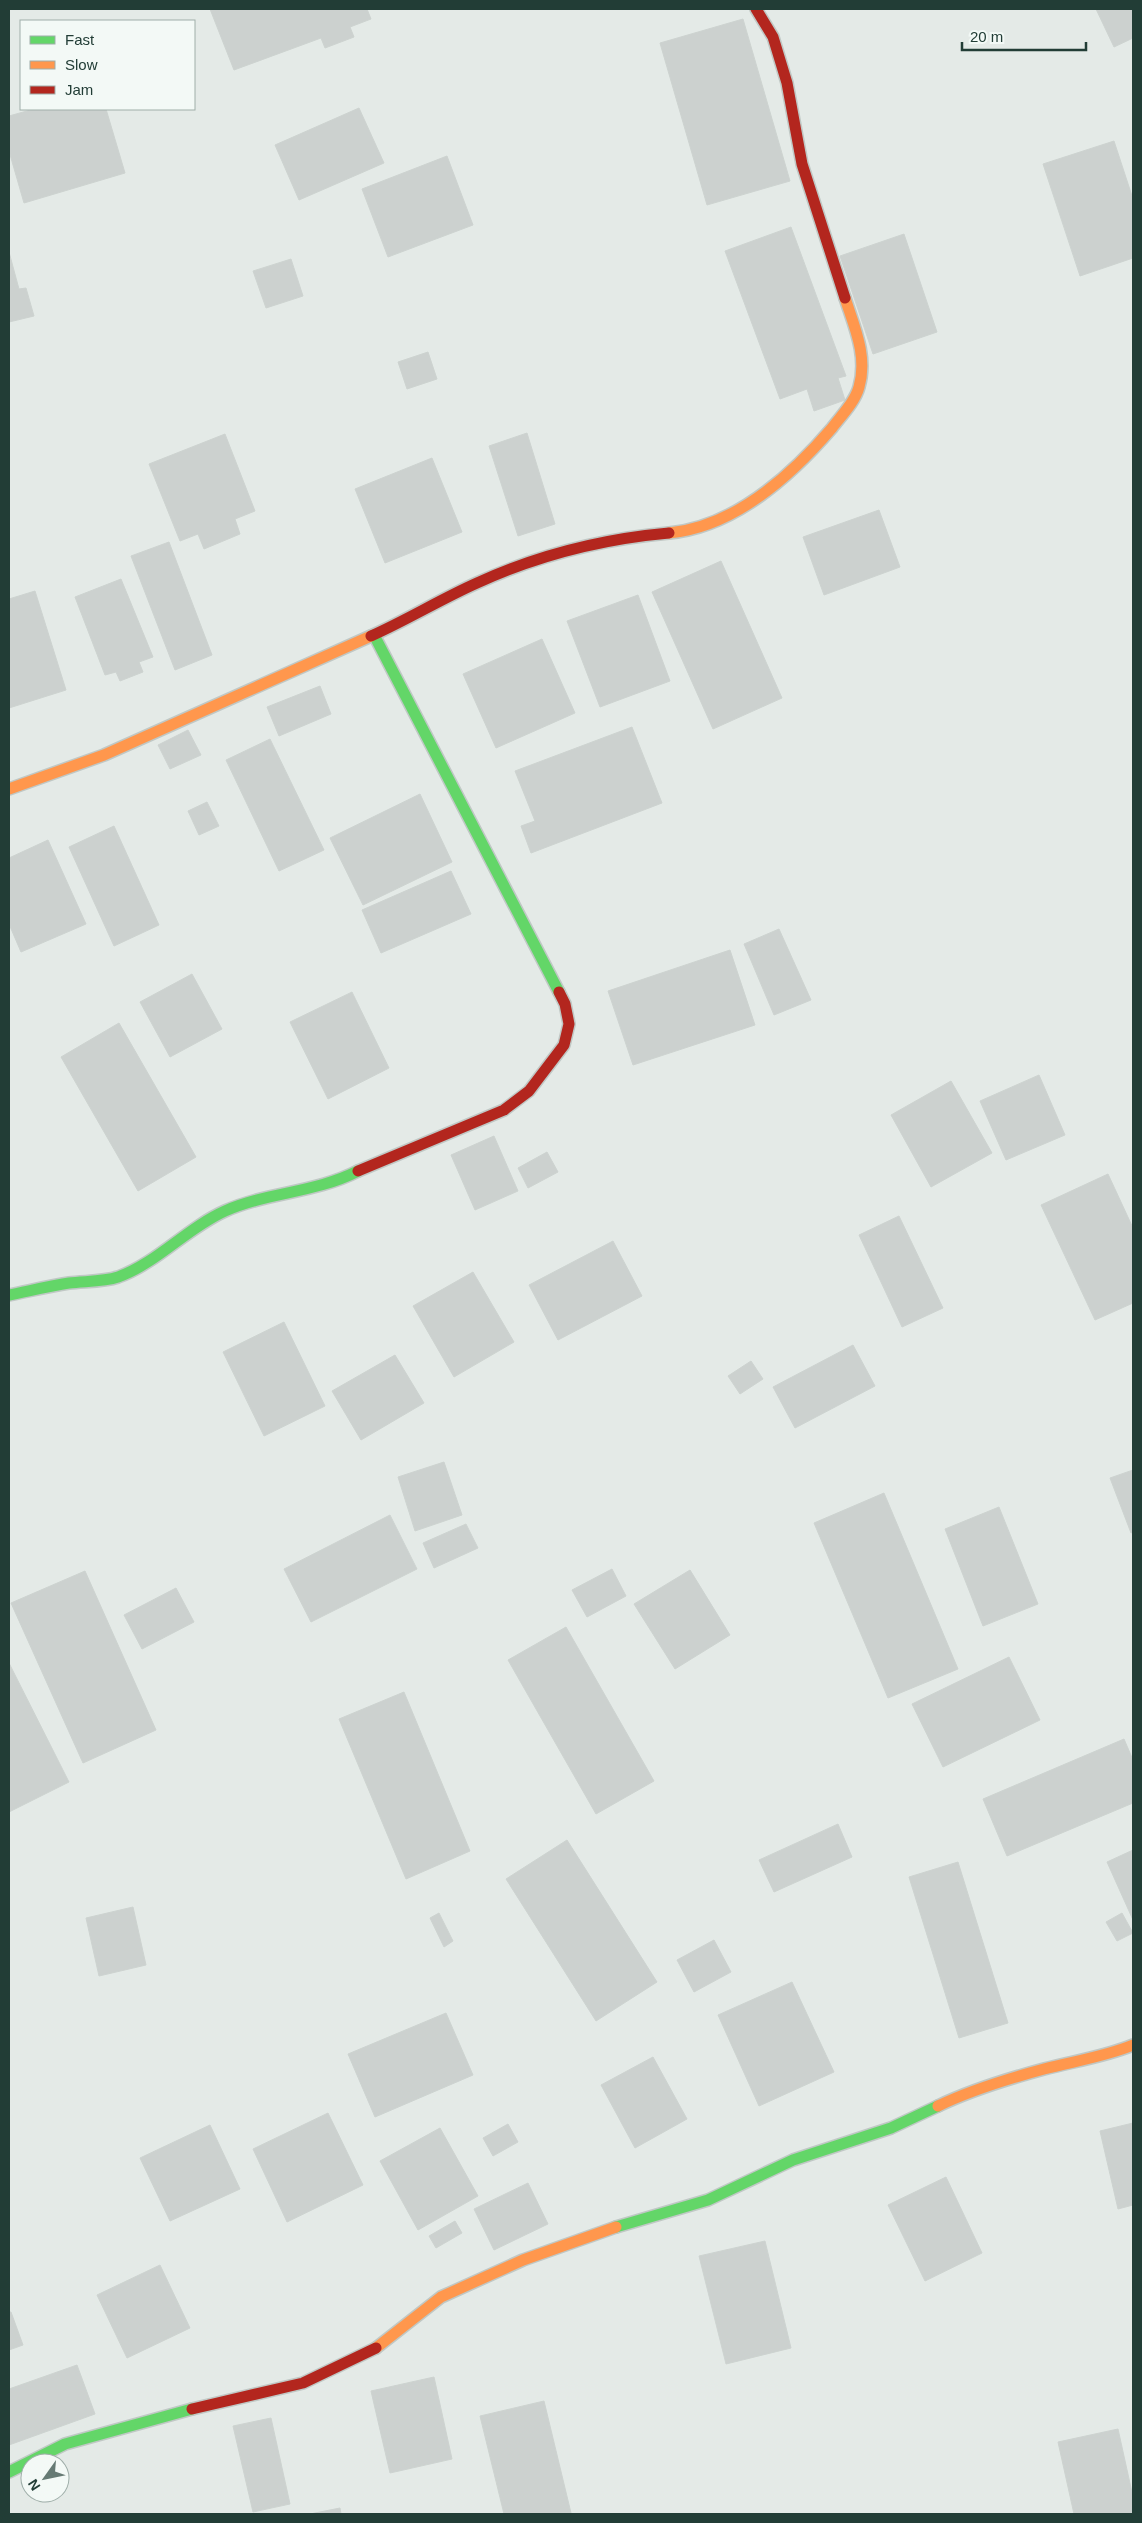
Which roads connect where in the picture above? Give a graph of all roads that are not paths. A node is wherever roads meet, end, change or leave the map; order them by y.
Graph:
1 (756, 9) edge
2 (374, 635) junction
3 (9, 789) edge
4 (9, 1295) edge
5 (1133, 2045) edge
6 (9, 2472) edge

1 - 2 street
2 - 3 street
2 - 4 street
5 - 6 street

